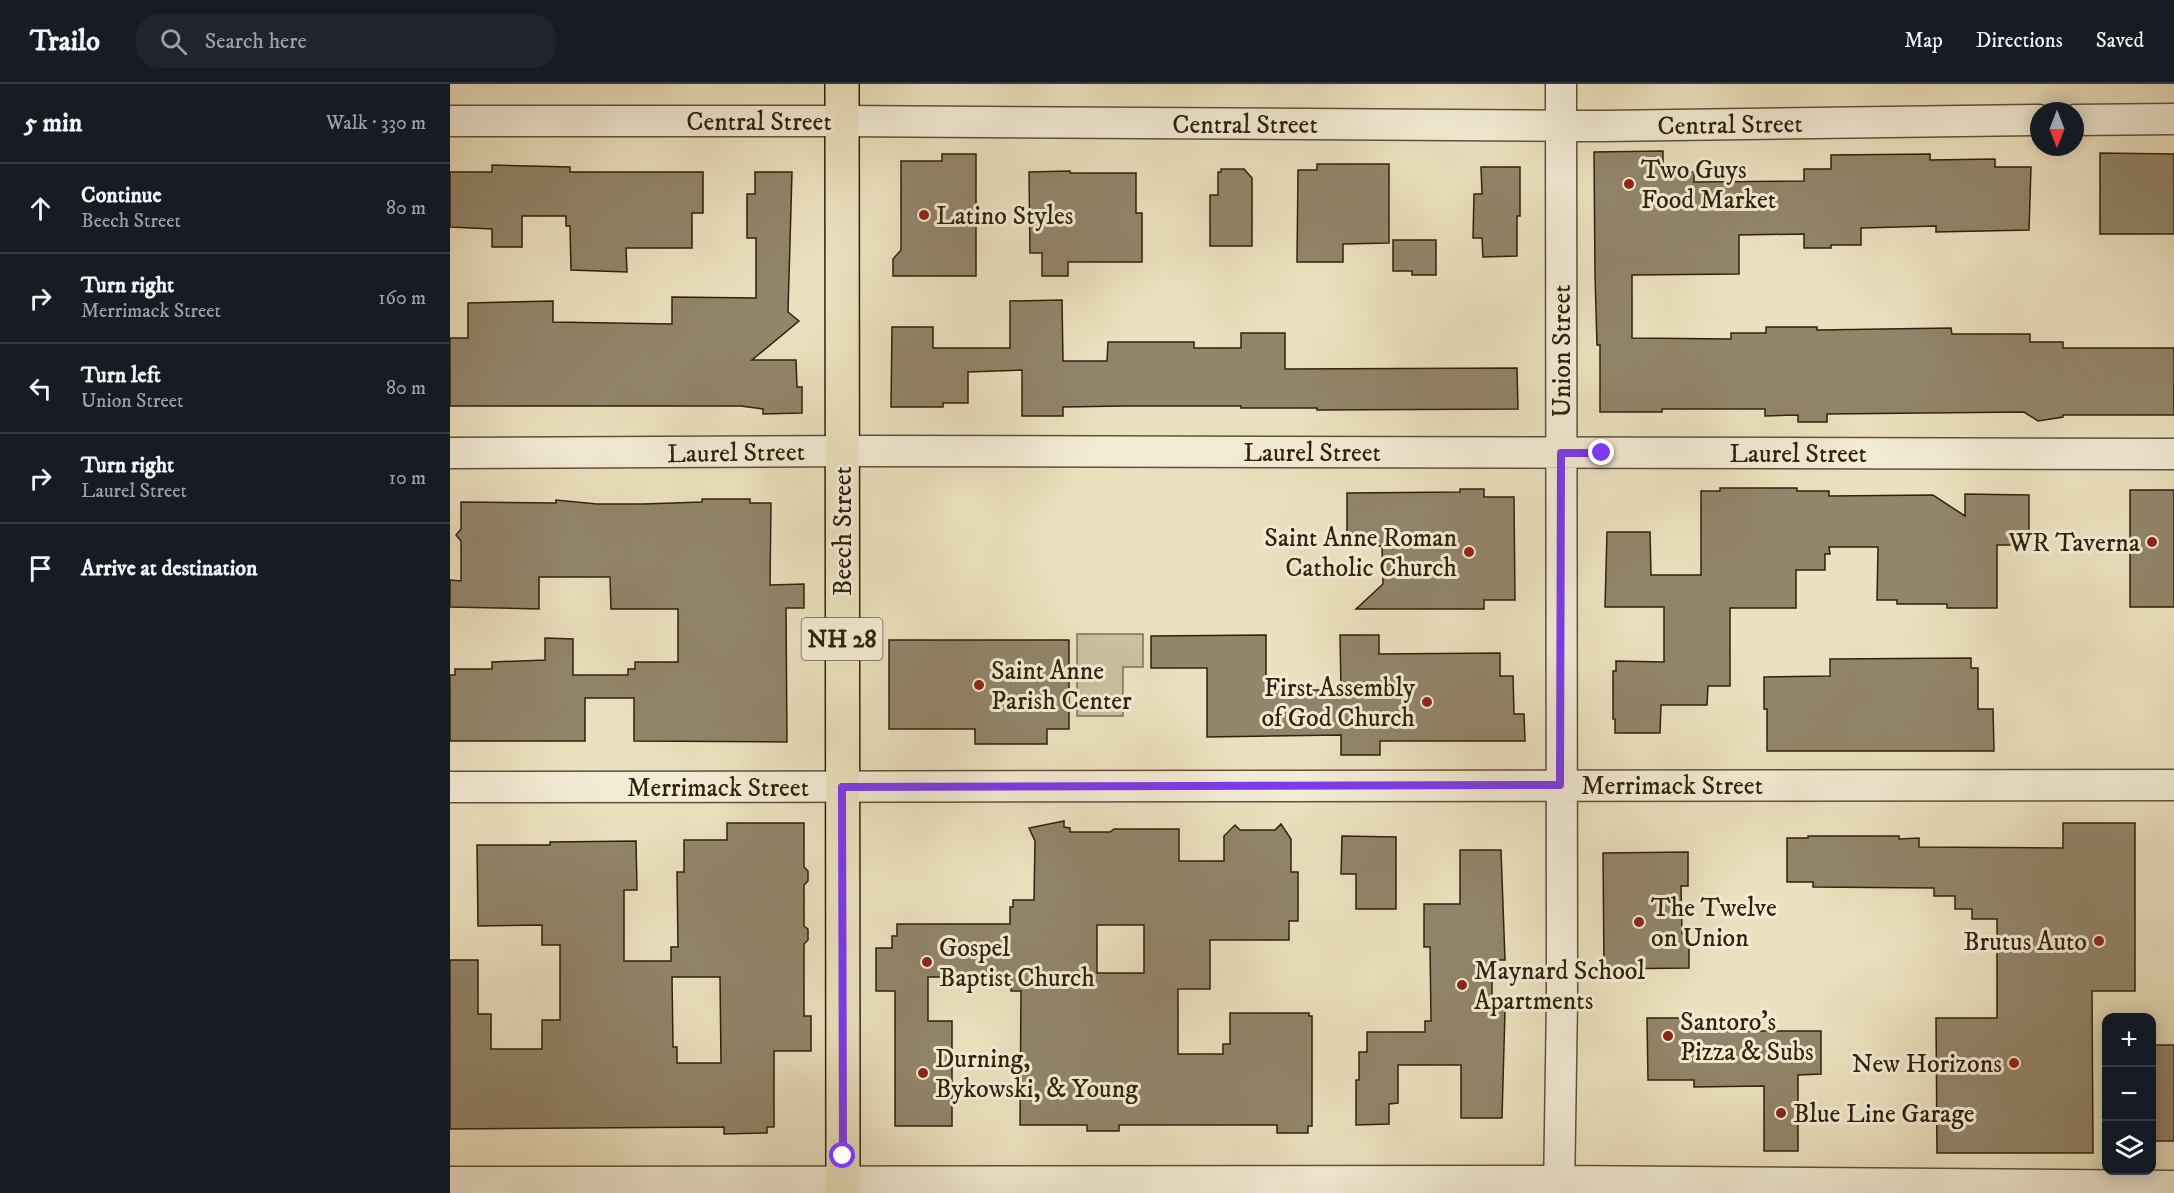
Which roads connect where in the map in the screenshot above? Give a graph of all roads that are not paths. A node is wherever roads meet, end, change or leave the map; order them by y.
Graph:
1 (842, 84) edge
2 (1561, 84) edge
3 (2174, 119) edge
4 (2030, 120) edge
5 (2084, 120) edge
6 (450, 121) edge
7 (842, 121) junction
8 (1561, 125) junction
9 (842, 451) junction
10 (450, 453) edge
11 (1561, 453) junction
12 (2174, 454) edge
13 (1560, 785) junction
14 (2174, 785) edge
15 (842, 787) junction
16 (450, 788) edge
17 (450, 1182) edge
18 (2174, 1186) edge
19 (1559, 1187) edge
20 (843, 1188) edge

1 - 7 main road, Beech Street / NH 28
2 - 8 street, Union Street
3 - 5 street
4 - 8 street, Central Street
6 - 7 street, Central Street
7 - 8 street, Central Street
7 - 9 main road, Beech Street / NH 28
8 - 11 street, Union Street
9 - 10 street, Laurel Street
9 - 11 street, Laurel Street
9 - 15 main road, Beech Street / NH 28
11 - 12 street, Laurel Street
11 - 13 street, Union Street
13 - 14 street, Merrimack Street
13 - 15 street, Merrimack Street
13 - 19 street, Union Street
15 - 16 street, Merrimack Street
15 - 20 main road, Beech Street / NH 28
17 - 20 street
18 - 19 street
19 - 20 street

